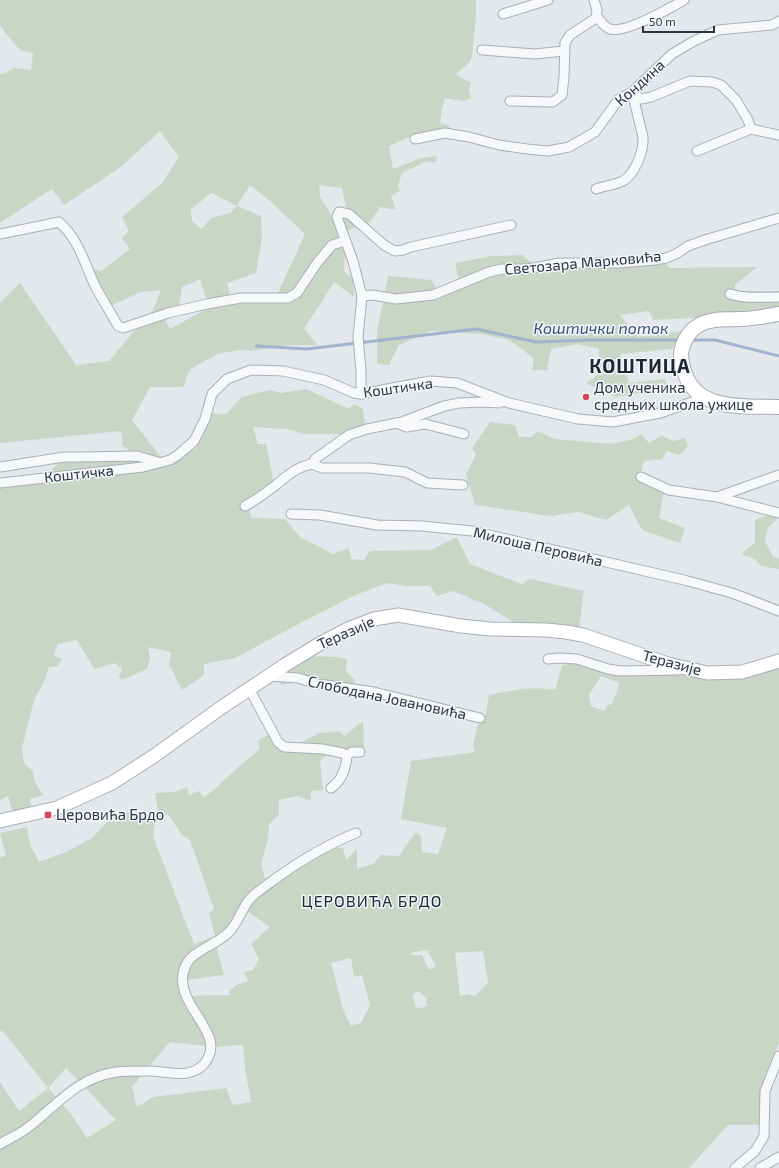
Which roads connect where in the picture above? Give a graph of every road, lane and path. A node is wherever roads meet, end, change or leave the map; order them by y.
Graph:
1 (548, 0) edge
2 (594, 0) edge
3 (684, 0) edge
4 (503, 14) dead end
5 (597, 16) junction
6 (779, 21) edge
7 (482, 50) dead end
8 (564, 51) junction
9 (632, 92) junction
10 (510, 101) dead end
11 (751, 129) junction
12 (779, 135) edge
13 (415, 139) dead end
14 (697, 151) dead end
15 (596, 189) dead end
16 (779, 218) edge
17 (511, 225) dead end
18 (0, 234) edge
19 (345, 241) junction
20 (730, 294) dead end
21 (362, 296) junction
22 (779, 297) edge
23 (779, 314) edge
24 (361, 394) junction
25 (704, 398) junction
26 (509, 404) junction
27 (779, 407) edge
28 (395, 423) junction
29 (464, 434) dead end
30 (158, 462) junction
31 (312, 464) junction
32 (0, 467) edge
33 (779, 475) edge
34 (641, 477) dead end
35 (0, 483) edge
36 (463, 484) dead end
37 (717, 497) junction
38 (245, 506) dead end
39 (779, 513) edge
40 (291, 514) dead end
41 (779, 611) edge
42 (548, 659) dead end
43 (779, 661) edge
44 (690, 670) junction
45 (269, 676) junction
46 (250, 690) junction
47 (480, 718) dead end
48 (360, 752) dead end
49 (347, 756) junction
50 (331, 788) dead end
51 (0, 821) edge
52 (356, 833) dead end
53 (779, 1056) edge
54 (0, 1144) edge
55 (779, 1157) edge
56 (735, 1168) edge
57 (760, 1168) edge

1 - 4 street
2 - 5 street
3 - 5 street
5 - 8 street
6 - 9 street, Кондина
7 - 8 street
8 - 10 street
9 - 11 street
9 - 13 street, Кондина
9 - 15 street
11 - 12 street
11 - 14 street
16 - 21 street, Светозара Марковића
17 - 19 street
18 - 19 street
19 - 21 street
20 - 22 street
21 - 24 street
23 - 25 main road
24 - 26 street, Коштичка
24 - 30 street, Коштичка
25 - 26 street, Коштичка
25 - 27 main road
26 - 28 street
28 - 29 street
28 - 31 street
30 - 32 street, Коштичка
30 - 35 street, Коштичка
31 - 36 street
31 - 38 street
33 - 37 street
34 - 37 street
37 - 39 street
40 - 41 street, Милоша Перовића
42 - 44 street
43 - 44 street, Теразије
44 - 45 street, Теразије
45 - 46 street, Теразије
45 - 47 street, Слободана Јовановића
46 - 49 street
46 - 51 street, Теразије
48 - 49 street
49 - 50 street
52 - 54 street
53 - 56 street
55 - 57 street

